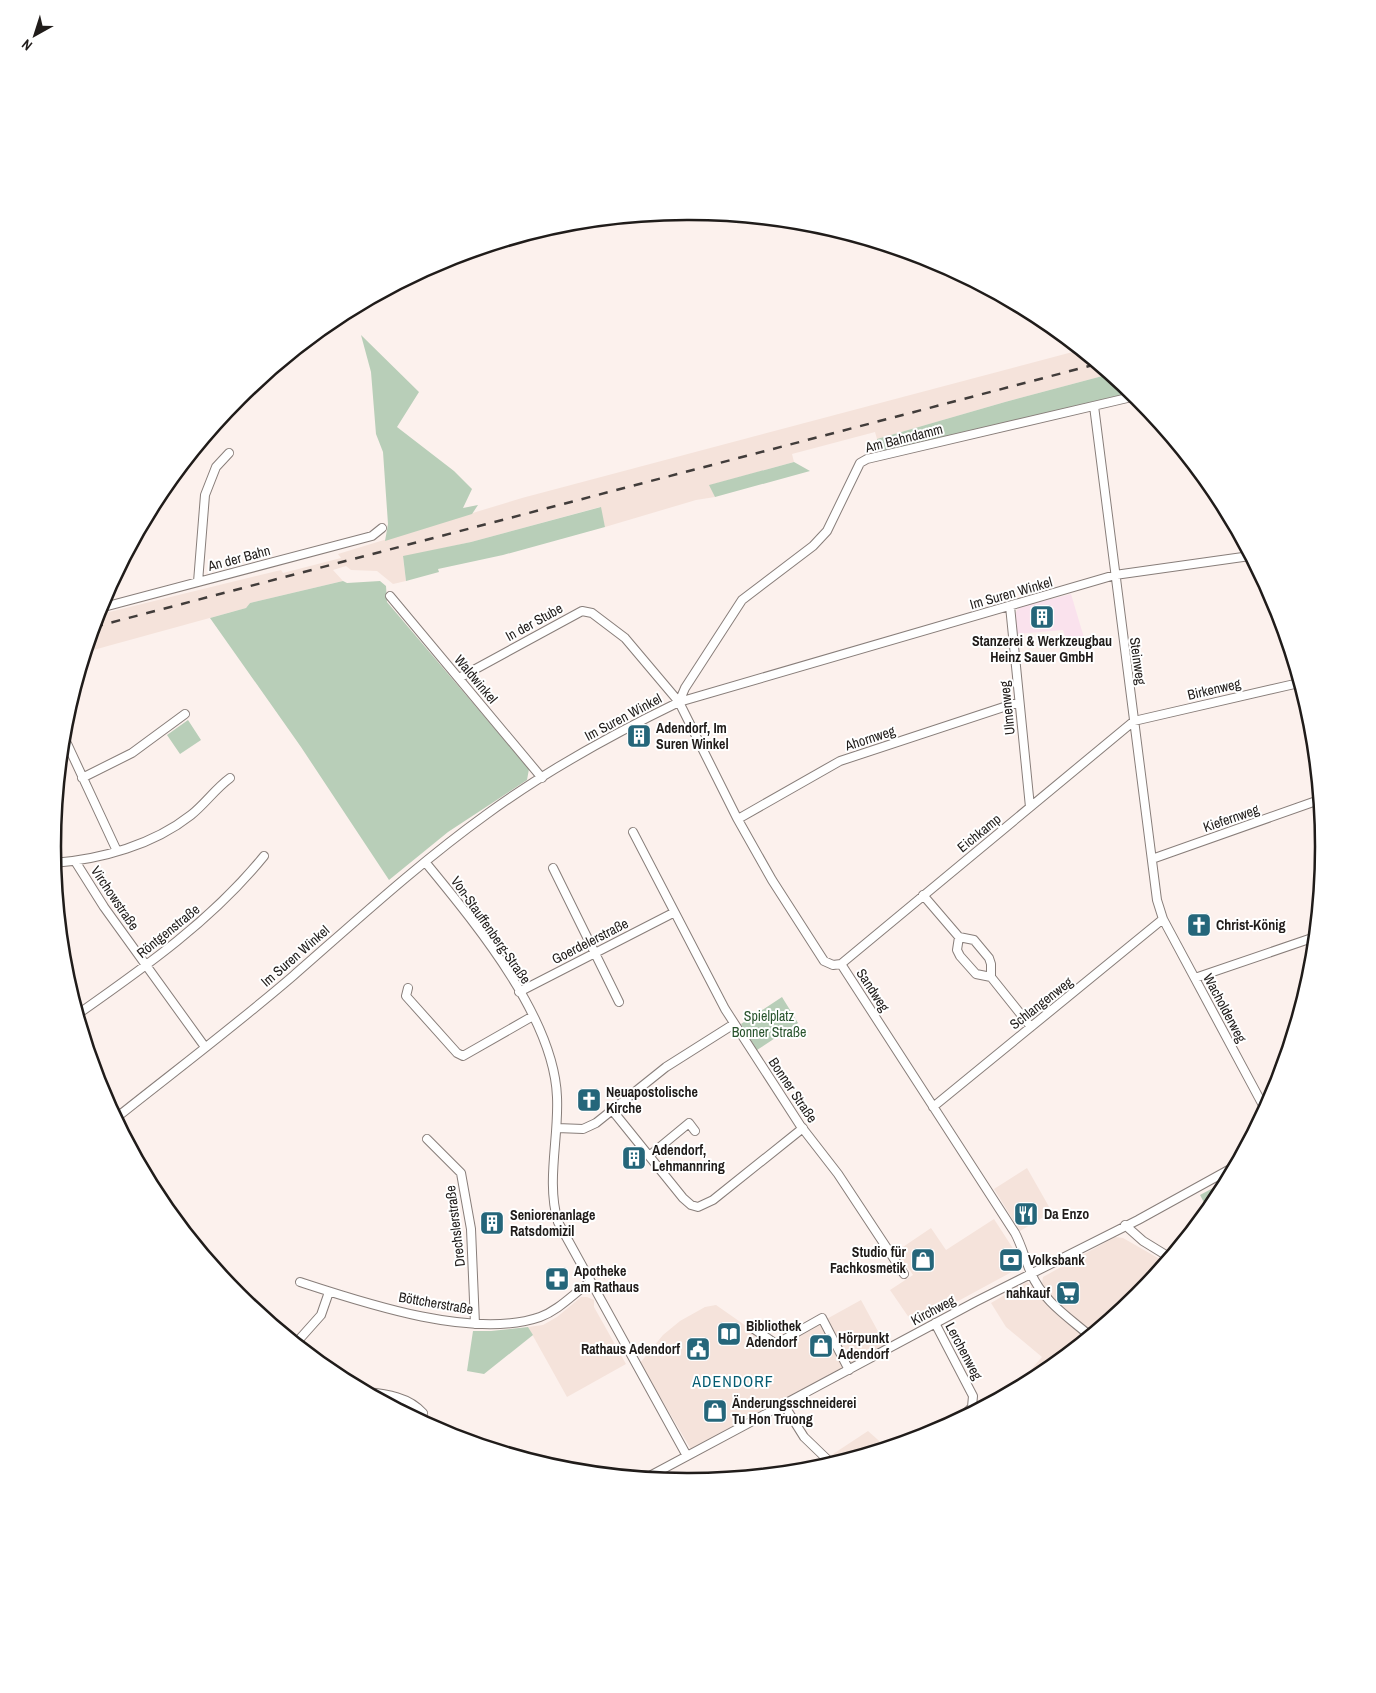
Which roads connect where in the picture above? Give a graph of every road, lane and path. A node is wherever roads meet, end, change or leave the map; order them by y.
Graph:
1 (1126, 398) edge
2 (1094, 406) junction
3 (229, 453) dead end
4 (382, 528) dead end
5 (1244, 557) edge
6 (1115, 575) junction
7 (198, 582) junction
8 (390, 596) dead end
9 (110, 605) edge
10 (1010, 606) junction
11 (459, 678) junction
12 (1293, 684) edge
13 (679, 702) junction
14 (1019, 702) junction
15 (185, 714) dead end
16 (1134, 721) junction
17 (69, 748) edge
18 (82, 778) junction
19 (230, 778) dead end
20 (542, 778) junction
21 (1313, 802) edge
22 (1030, 807) junction
23 (738, 819) junction
24 (633, 832) dead end
25 (117, 851) junction
26 (264, 856) dead end
27 (1152, 859) junction
28 (75, 861) junction
29 (62, 862) edge
30 (426, 863) junction
31 (554, 868) dead end
32 (923, 895) junction
33 (673, 913) junction
34 (1163, 919) junction
35 (960, 937) junction
36 (1307, 939) edge
37 (595, 952) junction
38 (842, 964) junction
39 (145, 966) junction
40 (990, 977) junction
41 (1194, 978) junction
42 (408, 988) dead end
43 (519, 992) junction
44 (619, 1002) dead end
45 (83, 1010) edge
46 (533, 1016) junction
47 (734, 1024) junction
48 (1031, 1026) junction
49 (205, 1047) junction
50 (1260, 1101) edge
51 (933, 1107) junction
52 (612, 1110) junction
53 (121, 1114) edge
54 (557, 1128) junction
55 (803, 1128) junction
56 (695, 1131) dead end
57 (427, 1139) dead end
58 (649, 1156) junction
59 (1223, 1173) edge
60 (1125, 1226) junction
61 (1164, 1254) edge
62 (1031, 1273) junction
63 (904, 1274) dead end
64 (300, 1282) dead end
65 (590, 1282) junction
66 (329, 1292) junction
67 (935, 1323) junction
68 (475, 1324) junction
69 (754, 1329) dead end
70 (1085, 1331) edge
71 (300, 1339) edge
72 (849, 1370) junction
73 (384, 1394) edge
74 (784, 1404) junction
75 (972, 1405) edge
76 (423, 1413) dead end
77 (686, 1456) junction
78 (825, 1458) edge
79 (656, 1472) edge

1 - 2 street, Am Bahndamm
2 - 6 street, Steinweg
2 - 13 street, Am Bahndamm
3 - 7 street
4 - 7 street, An der Bahn
5 - 6 street, Im Suren Winkel
6 - 10 street, Im Suren Winkel
6 - 16 street, Steinweg
7 - 9 street, An der Bahn
8 - 11 street, Waldwinkel
10 - 13 street, Im Suren Winkel
10 - 14 street, Ulmenweg
11 - 13 street, In der Stube
11 - 20 street, Waldwinkel
12 - 16 street, Birkenweg
13 - 20 street, Im Suren Winkel
13 - 23 street, Sandweg
14 - 22 street, Ulmenweg
14 - 23 street, Ahornweg
15 - 18 street
16 - 22 street, Eichkamp
16 - 27 street, Steinweg
17 - 18 street
18 - 25 street
19 - 25 street
20 - 30 street, Im Suren Winkel
21 - 27 street, Kiefernweg
22 - 32 street, Eichkamp
23 - 38 street, Sandweg
24 - 33 street, Bonner Straße
25 - 28 street
26 - 39 street, Röntgenstraße
27 - 34 street, Steinweg
28 - 29 street
28 - 39 street, Virchowstraße
30 - 43 street, Von-Stauffenberg-Straße
30 - 49 street, Im Suren Winkel
31 - 37 street
32 - 35 street
32 - 38 street, Eichkamp
33 - 37 street, Goerdelerstraße
33 - 47 street, Bonner Straße
34 - 41 street, Wacholderweg
34 - 48 street, Schlangenweg
35 - 40 street
35 - 40 street
36 - 41 street
37 - 43 street, Goerdelerstraße
37 - 44 street
38 - 51 street, Sandweg
39 - 45 street, Röntgenstraße
39 - 49 street, Virchowstraße
40 - 48 street
41 - 50 street, Wacholderweg
42 - 46 street
43 - 46 street, Von-Stauffenberg-Straße
46 - 54 street, Von-Stauffenberg-Straße
47 - 52 street
47 - 55 street, Bonner Straße
48 - 51 street, Schlangenweg
49 - 53 street, Im Suren Winkel
51 - 62 street, Sandweg
52 - 54 street
52 - 58 street
54 - 65 street, Von-Stauffenberg-Straße
55 - 58 street
55 - 63 street, Bonner Straße
56 - 58 street
57 - 68 street, Drechslerstraße
59 - 60 street, Kirchweg
60 - 61 street
60 - 62 street, Kirchweg
62 - 67 street, Kirchweg
62 - 70 street, Sandweg
64 - 66 street, Böttcherstraße
65 - 68 street, Böttcherstraße
65 - 77 street, Von-Stauffenberg-Straße
66 - 68 street, Böttcherstraße
66 - 71 street
67 - 72 street, Kirchweg
67 - 75 street, Lerchenweg
69 - 72 street
72 - 74 street, Kirchweg
73 - 76 street
74 - 77 street, Kirchweg
74 - 78 street
77 - 79 street, Kirchweg

